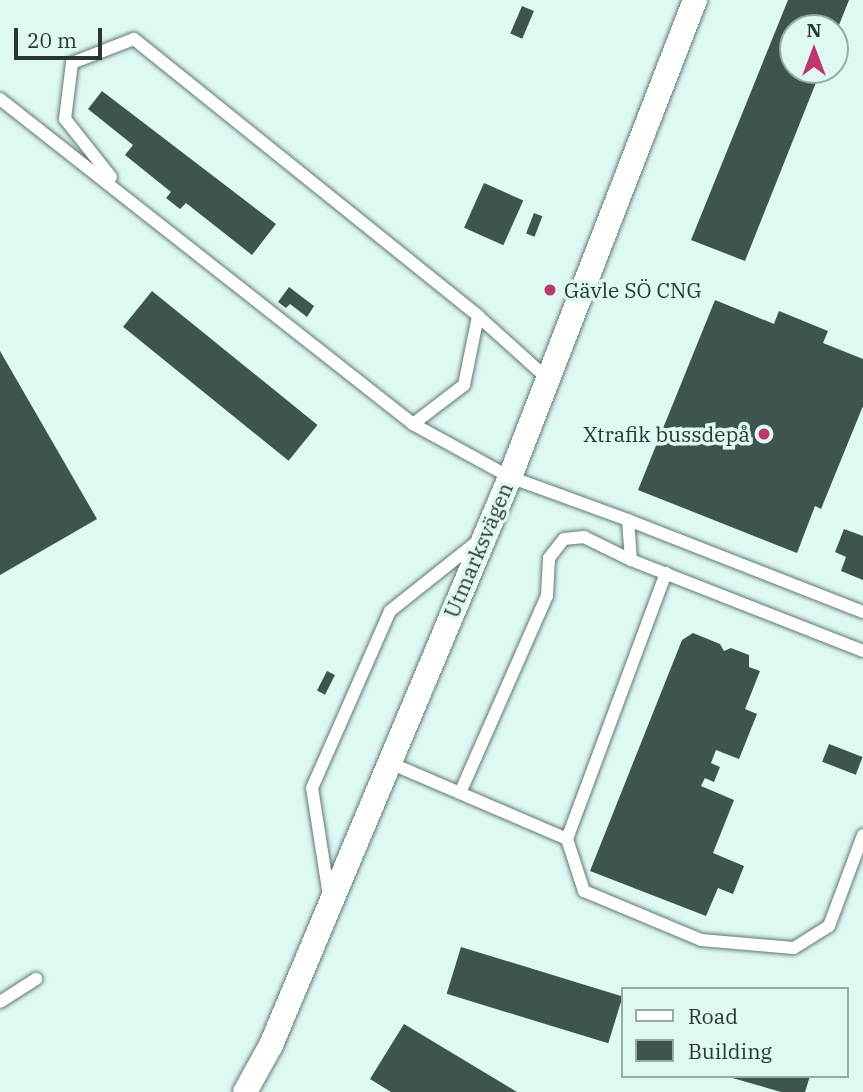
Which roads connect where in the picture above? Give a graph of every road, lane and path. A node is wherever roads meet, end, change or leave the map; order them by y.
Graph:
1 (695, 0) edge
2 (0, 99) edge
3 (122, 191) junction
4 (478, 316) junction
5 (548, 379) junction
6 (413, 424) junction
7 (510, 477) junction
8 (628, 520) junction
9 (481, 538) junction
10 (631, 560) junction
11 (666, 573) junction
12 (863, 612) edge
13 (863, 651) edge
14 (390, 763) junction
15 (460, 793) junction
16 (863, 835) edge
17 (567, 839) junction
18 (330, 906) junction
19 (36, 979) dead end
20 (0, 1002) edge
21 (245, 1092) edge

1 - 5 street, Utmarksvägen
2 - 3 lane
3 - 4 lane
3 - 6 lane
4 - 5 lane
4 - 6 lane
5 - 7 street, Utmarksvägen
6 - 7 lane
7 - 8 lane
7 - 9 street, Utmarksvägen
8 - 10 lane
8 - 12 lane
9 - 14 street, Utmarksvägen
9 - 18 lane
10 - 11 lane
10 - 15 lane
11 - 13 lane
11 - 17 lane
14 - 15 lane
14 - 18 street, Utmarksvägen
15 - 17 lane
16 - 17 lane
18 - 21 street, Utmarksvägen
19 - 20 lane

